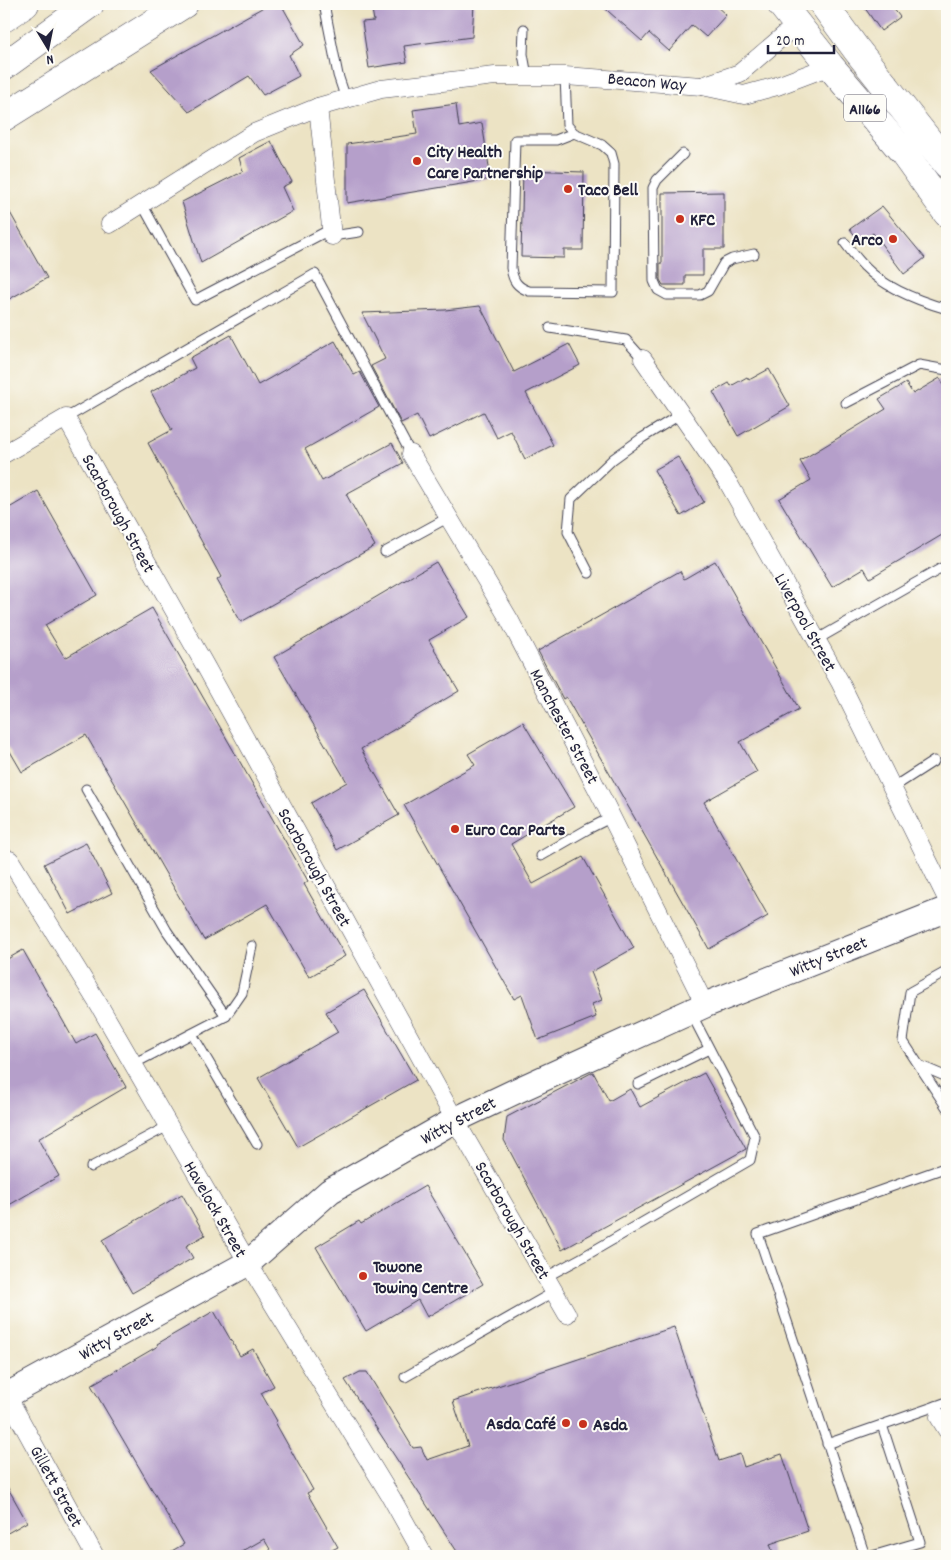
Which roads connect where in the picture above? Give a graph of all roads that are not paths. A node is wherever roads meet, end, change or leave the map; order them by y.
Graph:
1 (25, 4) edge
2 (90, 4) edge
3 (184, 4) edge
4 (324, 4) edge
5 (823, 4) edge
6 (789, 14) edge
7 (4, 18) edge
8 (524, 28) dead end
9 (4, 66) edge
10 (830, 66) junction
11 (526, 76) junction
12 (565, 76) junction
13 (702, 86) junction
14 (346, 100) junction
15 (318, 107) junction
16 (4, 117) edge
17 (574, 133) junction
18 (683, 154) dead end
19 (947, 164) edge
20 (142, 204) junction
21 (947, 213) edge
22 (110, 224) dead end
23 (359, 232) dead end
24 (331, 233) junction
25 (845, 243) dead end
26 (754, 254) dead end
27 (947, 308) edge
28 (550, 328) dead end
29 (643, 359) joint
30 (947, 370) edge
31 (846, 403) dead end
32 (681, 414) junction
33 (66, 418) junction
34 (4, 454) edge
35 (411, 454) joint
36 (449, 517) junction
37 (385, 552) dead end
38 (947, 565) edge
39 (589, 573) dead end
40 (816, 640) junction
41 (934, 761) dead end
42 (892, 788) junction
43 (86, 790) dead end
44 (612, 817) junction
45 (541, 856) dead end
46 (6, 858) edge
47 (947, 899) edge
48 (947, 909) edge
49 (252, 946) dead end
50 (947, 973) edge
51 (698, 1009) junction
52 (226, 1016) junction
53 (192, 1034) junction
54 (709, 1049) junction
55 (133, 1064) junction
56 (921, 1066) junction
57 (947, 1077) edge
58 (638, 1084) dead end
59 (947, 1108) edge
60 (455, 1120) junction
61 (168, 1126) junction
62 (257, 1144) dead end
63 (90, 1167) dead end
64 (947, 1167) edge
65 (248, 1263) junction
66 (550, 1284) junction
67 (567, 1314) dead end
68 (405, 1377) dead end
69 (5, 1394) edge
70 (942, 1414) edge
71 (882, 1425) junction
72 (827, 1444) junction
73 (95, 1556) edge
74 (424, 1556) edge
75 (865, 1556) edge
76 (872, 1556) edge

1 - 7 main road
2 - 9 main road
3 - 16 main road
4 - 14 lane
5 - 19 main road, A1166
6 - 10 main road, A1166
6 - 13 street, Beacon Way
8 - 11 lane
10 - 13 street, Beacon Way
10 - 21 main road, A1166
11 - 12 street, Beacon Way
11 - 14 street, Beacon Way
12 - 13 street, Beacon Way
12 - 17 lane
14 - 15 street, Beacon Way
15 - 20 street, Beacon Way
15 - 24 street
17 - 17 lane
18 - 26 lane
20 - 22 street, Beacon Way
20 - 24 lane
23 - 24 lane
25 - 27 lane
28 - 29 lane
29 - 32 street, Liverpool Street
30 - 31 lane
32 - 39 lane
32 - 40 street, Liverpool Street
33 - 34 street
33 - 35 lane
33 - 60 street, Scarborough Street
35 - 36 street, Manchester Street
36 - 37 lane
36 - 44 street, Manchester Street
38 - 40 lane
40 - 42 street, Liverpool Street
41 - 42 lane
42 - 47 street, Liverpool Street
43 - 52 lane
44 - 45 lane
44 - 51 street, Manchester Street
46 - 55 street, Havelock Street
48 - 51 street, Witty Street
49 - 52 lane
50 - 56 lane
51 - 54 lane
51 - 60 street, Witty Street
52 - 53 lane
53 - 55 lane
53 - 62 lane
54 - 58 lane
54 - 66 lane
55 - 61 street, Havelock Street
56 - 57 lane
56 - 59 lane
60 - 65 street, Witty Street
60 - 66 street, Scarborough Street
61 - 63 lane
61 - 65 street, Havelock Street
64 - 72 lane
65 - 69 street, Witty Street
65 - 74 street, Havelock Street
66 - 67 street, Scarborough Street
66 - 68 lane
69 - 73 street, Gillett Street
70 - 71 lane
71 - 72 lane
71 - 76 lane
72 - 75 lane

